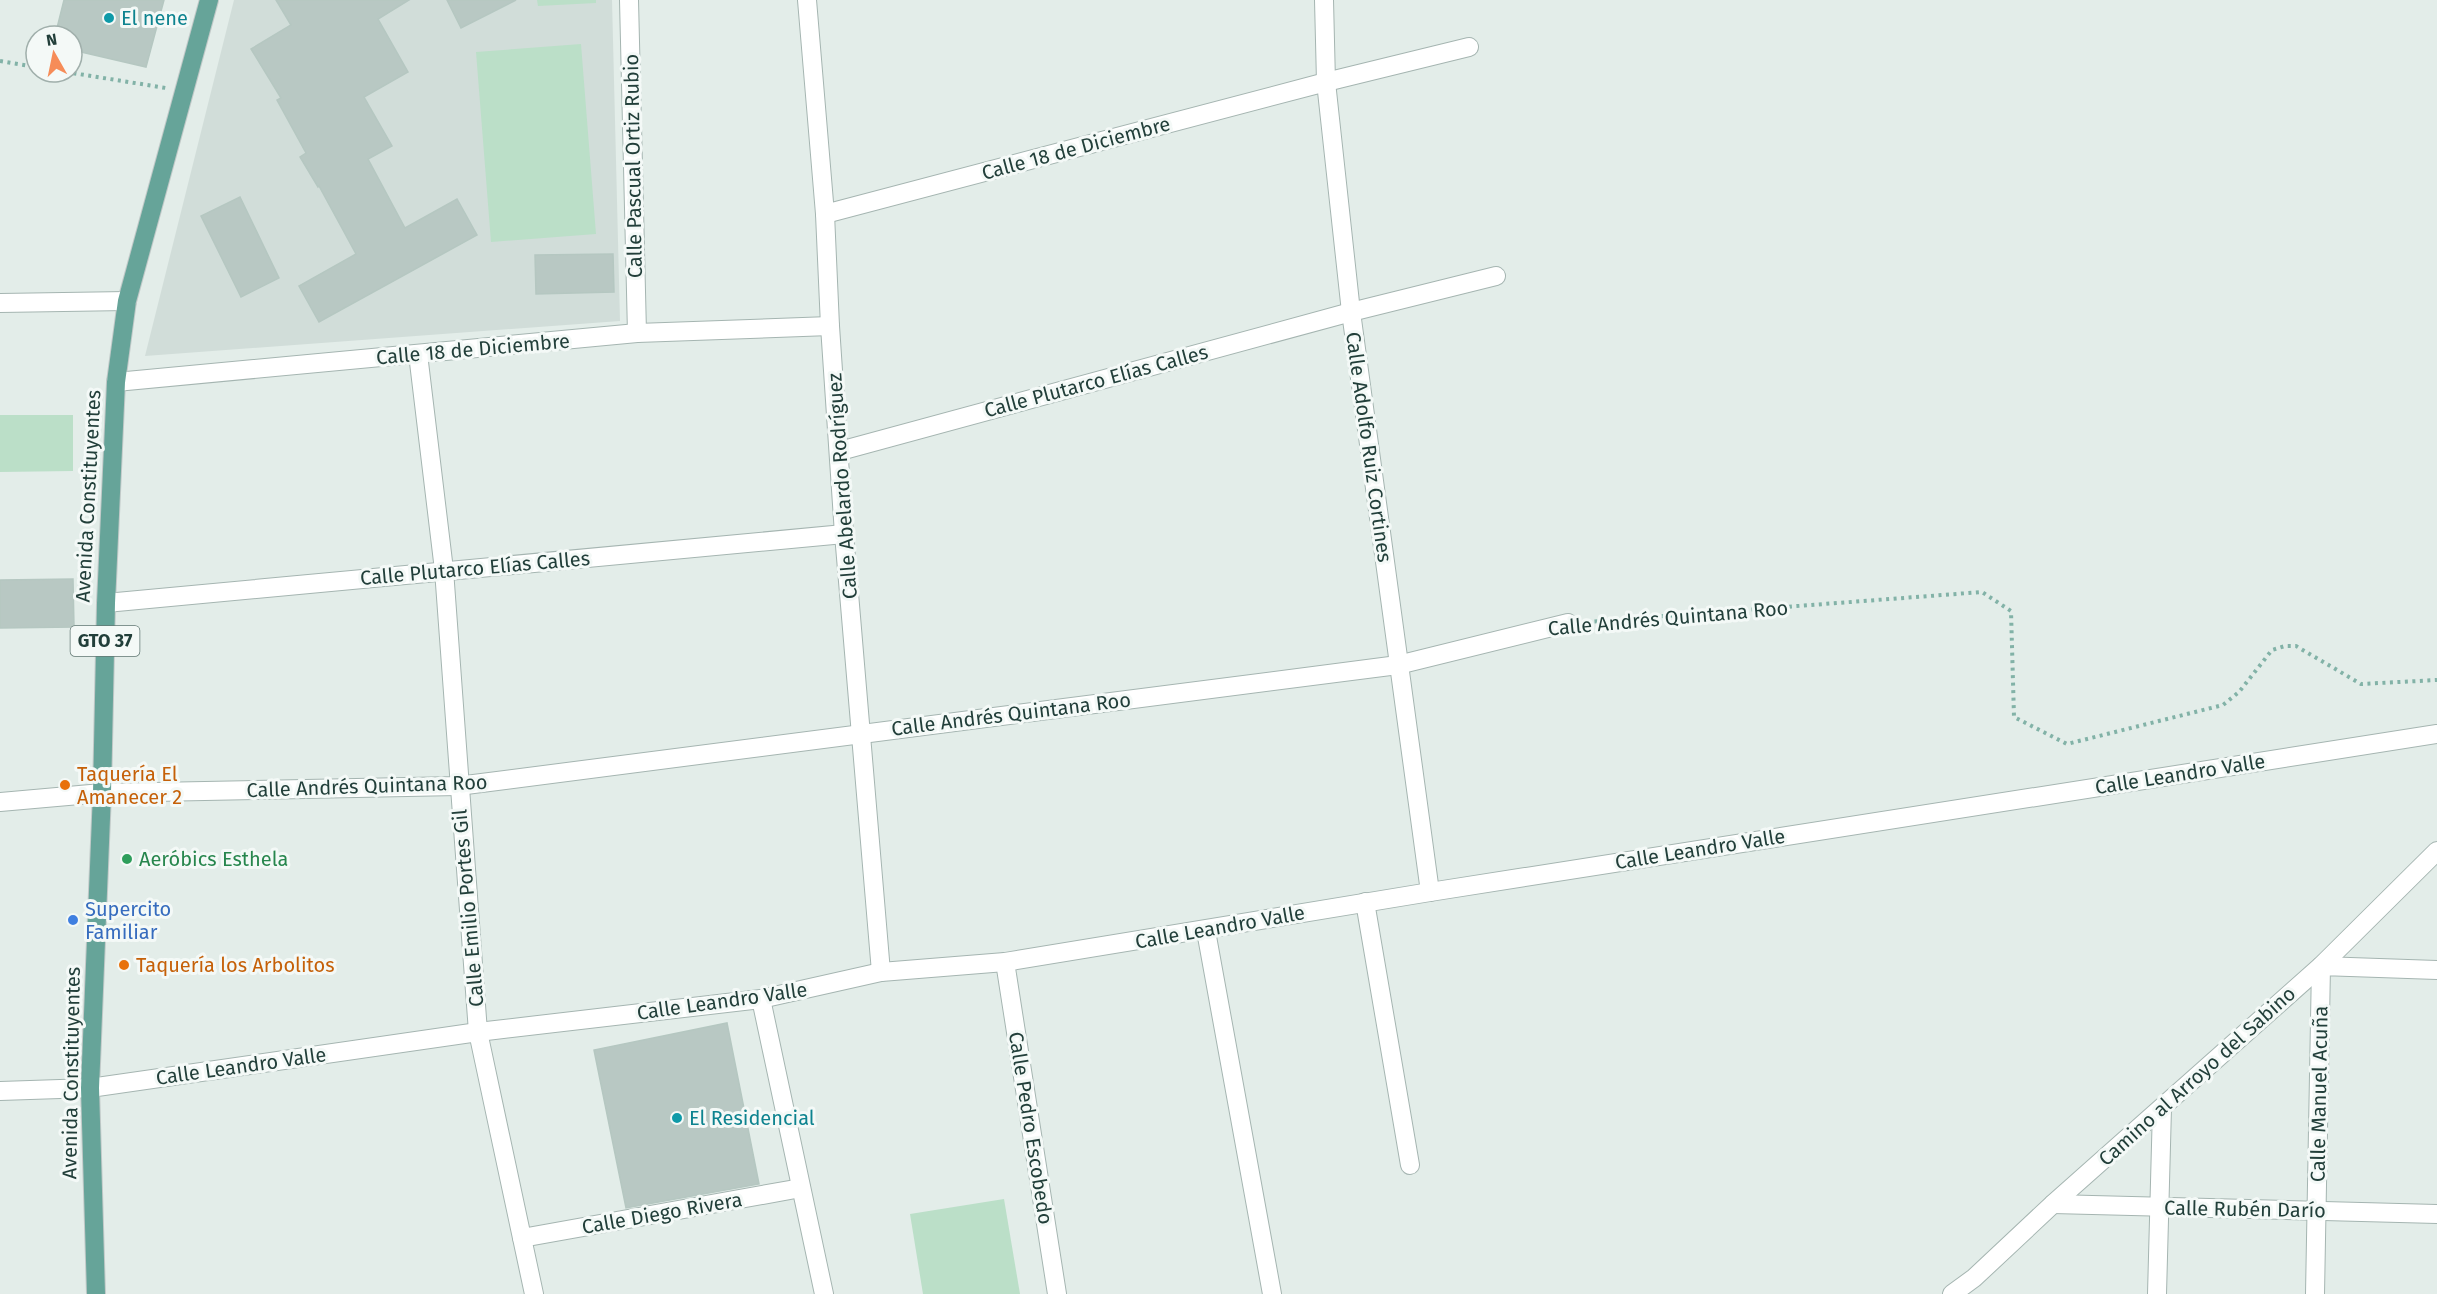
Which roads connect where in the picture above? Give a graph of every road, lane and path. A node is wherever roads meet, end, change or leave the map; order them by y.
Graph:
1 (209, 0) edge
2 (628, 0) edge
3 (807, 0) edge
4 (1324, 0) edge
5 (1469, 47) dead end
6 (0, 61) edge
7 (24, 65) edge
8 (84, 75) edge
9 (1326, 82) junction
10 (184, 91) junction
11 (825, 214) junction
12 (1496, 276) dead end
13 (127, 301) junction
14 (0, 303) edge
15 (1351, 312) junction
16 (830, 326) junction
17 (637, 333) junction
18 (418, 354) junction
19 (116, 382) junction
20 (840, 451) junction
21 (844, 534) junction
22 (444, 570) junction
23 (106, 603) junction
24 (1568, 623) joint
25 (1398, 665) junction
26 (2437, 680) edge
27 (861, 733) junction
28 (2437, 734) edge
29 (458, 786) junction
30 (102, 793) junction
31 (0, 802) edge
32 (2437, 851) edge
33 (1430, 892) junction
34 (1365, 902) junction
35 (1206, 931) junction
36 (1005, 962) junction
37 (2321, 966) junction
38 (2437, 970) edge
39 (881, 972) junction
40 (761, 999) junction
41 (478, 1032) junction
42 (90, 1088) junction
43 (0, 1091) edge
44 (2162, 1108) junction
45 (1410, 1165) dead end
46 (801, 1188) junction
47 (2053, 1204) junction
48 (2159, 1208) junction
49 (2318, 1210) junction
50 (2437, 1214) edge
51 (522, 1238) junction
52 (1977, 1286) edge
53 (96, 1294) edge
54 (534, 1294) edge
55 (824, 1294) edge
56 (1057, 1294) edge
57 (1272, 1294) edge
58 (1952, 1294) edge
59 (2157, 1294) edge
60 (2315, 1294) edge

1 - 10 main road, Avenida Constituyentes / GTO 37
2 - 17 street, Calle Pascual Ortiz Rubio
3 - 11 street, Calle Abelardo Rodríguez
4 - 9 street, Calle Adolfo Ruiz Cortines
5 - 9 street, Calle 18 de Diciembre
6 - 7 path
8 - 10 path
9 - 11 street, Calle 18 de Diciembre
9 - 15 street, Calle Adolfo Ruiz Cortines
10 - 13 main road, Avenida Constituyentes / GTO 37
11 - 16 street, Calle Abelardo Rodríguez
12 - 15 street, Calle Plutarco Elías Calles
13 - 14 street
13 - 19 main road, Avenida Constituyentes / GTO 37
15 - 20 street, Calle Plutarco Elías Calles
15 - 25 street, Calle Adolfo Ruiz Cortines
16 - 17 street, Calle 18 de Diciembre
16 - 20 street, Calle Abelardo Rodríguez
17 - 18 street, Calle 18 de Diciembre
18 - 19 street, Calle 18 de Diciembre
18 - 22 street, Calle Emilio Portes Gil
19 - 23 main road, Avenida Constituyentes / GTO 37
20 - 21 street, Calle Abelardo Rodríguez
21 - 22 street, Calle Plutarco Elías Calles
21 - 27 street, Calle Abelardo Rodríguez
22 - 23 street, Calle Plutarco Elías Calles
22 - 29 street, Calle Emilio Portes Gil
23 - 30 main road, Avenida Constituyentes / GTO 37
24 - 25 street, Calle Andrés Quintana Roo
24 - 26 path, Calle Andrés Quintana Roo
25 - 27 street, Calle Andrés Quintana Roo
25 - 33 street, Calle Adolfo Ruiz Cortines
27 - 29 street, Calle Andrés Quintana Roo
27 - 39 street, Calle Abelardo Rodríguez
28 - 33 street, Calle Leandro Valle
29 - 30 street, Calle Andrés Quintana Roo
29 - 41 street, Calle Emilio Portes Gil
30 - 31 street, Calle Andrés Quintana Roo
30 - 42 main road, Avenida Constituyentes / GTO 37
32 - 37 street, Camino al Arroyo del Sabino
33 - 34 street, Calle Leandro Valle
34 - 35 street, Calle Leandro Valle
34 - 45 street
35 - 36 street, Calle Leandro Valle
35 - 57 street
36 - 39 street, Calle Leandro Valle
36 - 56 street, Calle Pedro Escobedo
37 - 38 street
37 - 44 street, Camino al Arroyo del Sabino
37 - 49 street, Calle Manuel Acuña
39 - 40 street, Calle Leandro Valle
40 - 41 street, Calle Leandro Valle
40 - 46 street
41 - 42 street, Calle Leandro Valle
41 - 51 street, Calle Emilio Portes Gil
42 - 43 street, Calle Leandro Valle
42 - 53 main road, Avenida Constituyentes / GTO 37
44 - 47 street, Camino al Arroyo del Sabino
44 - 48 street
46 - 51 street, Calle Diego Rivera
46 - 55 street
47 - 48 street, Calle Rubén Darío
47 - 52 street, Camino al Arroyo del Sabino
48 - 49 street, Calle Rubén Darío
48 - 59 street
49 - 50 street, Calle Rubén Darío
49 - 60 street, Calle Manuel Acuña
51 - 54 street, Calle Emilio Portes Gil
52 - 58 street, Camino al Arroyo del Sabino

